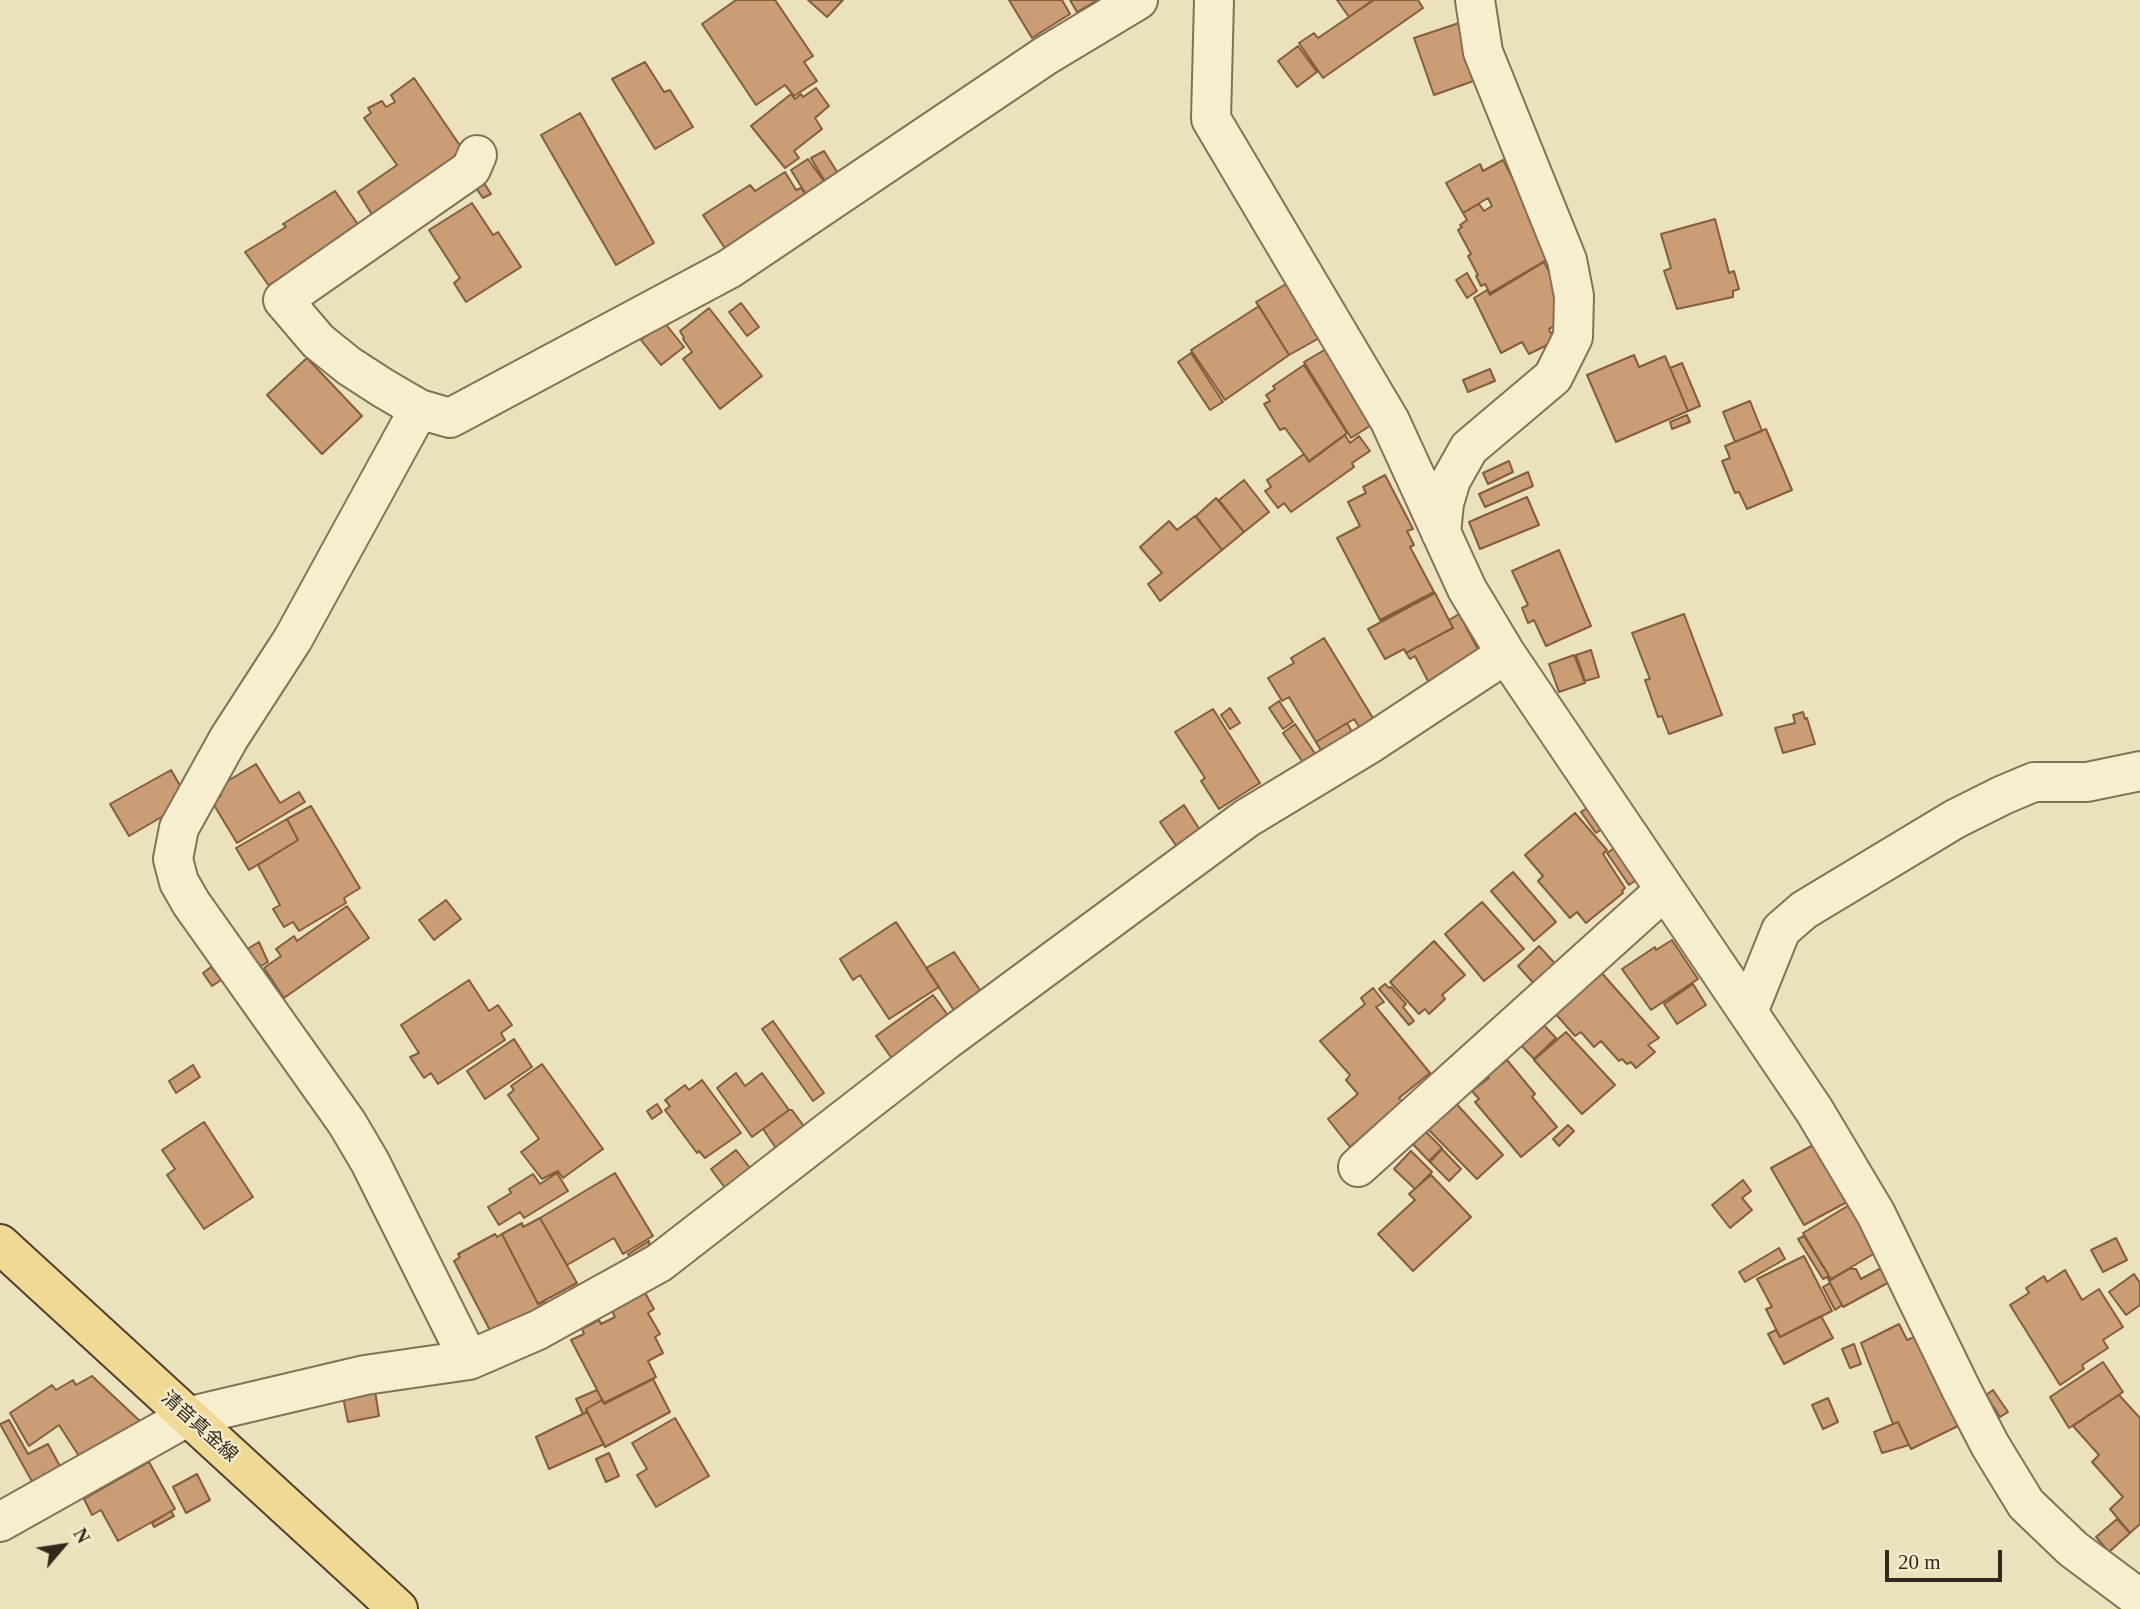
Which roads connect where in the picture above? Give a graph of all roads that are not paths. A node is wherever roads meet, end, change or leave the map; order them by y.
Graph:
1 (1138, 0) edge
2 (1214, 0) edge
3 (1475, 0) edge
4 (477, 155) dead end
5 (419, 409) junction
6 (1441, 533) junction
7 (1506, 654) junction
8 (2140, 771) edge
9 (1665, 890) junction
10 (1748, 1012) junction
11 (1357, 1167) dead end
12 (0, 1244) edge
13 (469, 1360) junction
14 (187, 1417) junction
15 (0, 1522) edge
16 (2140, 1599) edge
17 (398, 1609) edge

1 - 5 street
2 - 6 street
3 - 6 street
4 - 5 street
5 - 13 street
6 - 7 street
7 - 9 street
7 - 13 street
8 - 10 street
9 - 10 street
9 - 11 street
10 - 16 street
12 - 14 main road, 清音真金線
13 - 14 street
14 - 15 street
14 - 17 main road, 清音真金線

